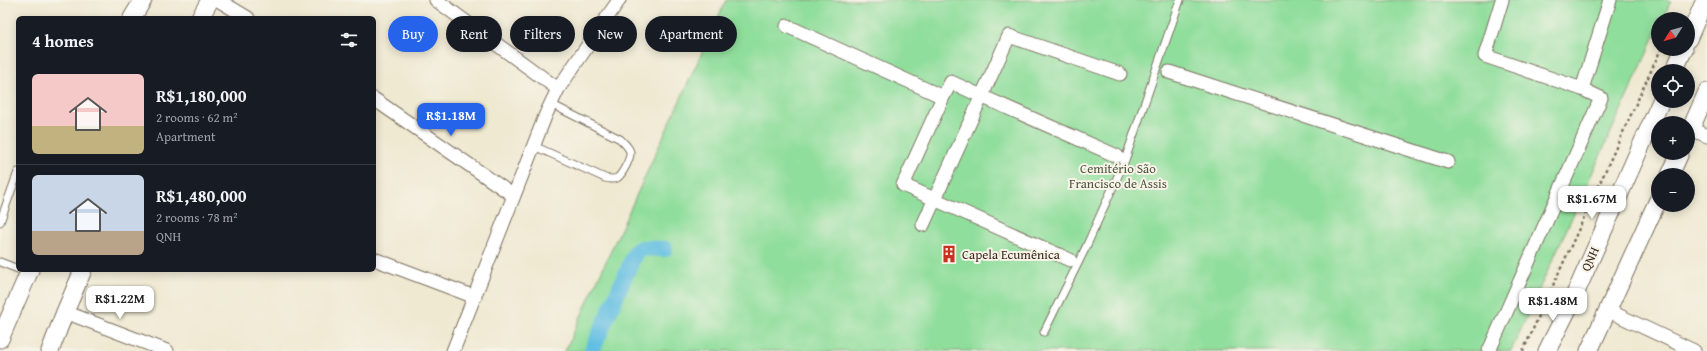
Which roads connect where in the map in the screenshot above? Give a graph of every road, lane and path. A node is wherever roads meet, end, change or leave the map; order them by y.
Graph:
1 (142, 0) edge
2 (210, 0) edge
3 (218, 0) edge
4 (436, 0) edge
5 (619, 0) edge
6 (1180, 0) edge
7 (1502, 0) edge
8 (1610, 0) edge
9 (1706, 0) edge
10 (133, 16) edge
11 (201, 16) edge
12 (245, 16) edge
13 (1695, 24) edge
14 (787, 26) dead end
15 (1658, 56) edge
16 (1169, 72) dead end
17 (1120, 74) dead end
18 (558, 89) junction
19 (1582, 89) junction
20 (1707, 92) edge
21 (981, 96) junction
22 (943, 97) junction
23 (376, 100) edge
24 (551, 104) junction
25 (1658, 108) edge
26 (1695, 119) edge
27 (1695, 133) edge
28 (1707, 136) edge
29 (534, 146) junction
30 (1117, 156) dead end
31 (1448, 162) dead end
32 (16, 178) edge
33 (514, 196) junction
34 (934, 199) junction
35 (1652, 212) edge
36 (0, 222) edge
37 (923, 225) dead end
38 (376, 260) edge
39 (1070, 260) dead end
40 (0, 262) edge
41 (16, 268) edge
42 (24, 272) edge
43 (82, 272) edge
44 (475, 297) junction
45 (1572, 301) junction
46 (1607, 310) junction
47 (65, 312) junction
48 (1044, 332) dead end
49 (0, 339) edge
50 (0, 343) edge
51 (2, 351) edge
52 (50, 351) edge
53 (167, 351) edge
54 (453, 351) edge
55 (1489, 351) edge
56 (1523, 351) edge
57 (1547, 351) edge
58 (1559, 351) edge
59 (1589, 351) edge
60 (1694, 351) edge

1 - 10 street
2 - 11 street
3 - 12 street
4 - 18 street
5 - 18 street
6 - 48 lane
7 - 19 street
8 - 19 street
9 - 13 street
14 - 22 street
15 - 56 path
16 - 31 street
17 - 21 street
18 - 24 street
19 - 55 street
20 - 26 street
21 - 22 street
21 - 30 street
21 - 34 street
22 - 34 street
23 - 33 street
24 - 29 street
24 - 29 lane
25 - 45 street, QNH
27 - 28 street
29 - 33 street
32 - 36 lane
33 - 44 street
34 - 37 street
34 - 39 street
35 - 46 street
38 - 44 street
40 - 41 lane
42 - 49 street
43 - 47 street
44 - 54 street
45 - 57 street, QNH
45 - 58 street
46 - 59 street
46 - 60 street
47 - 52 street
47 - 53 street
50 - 51 street

